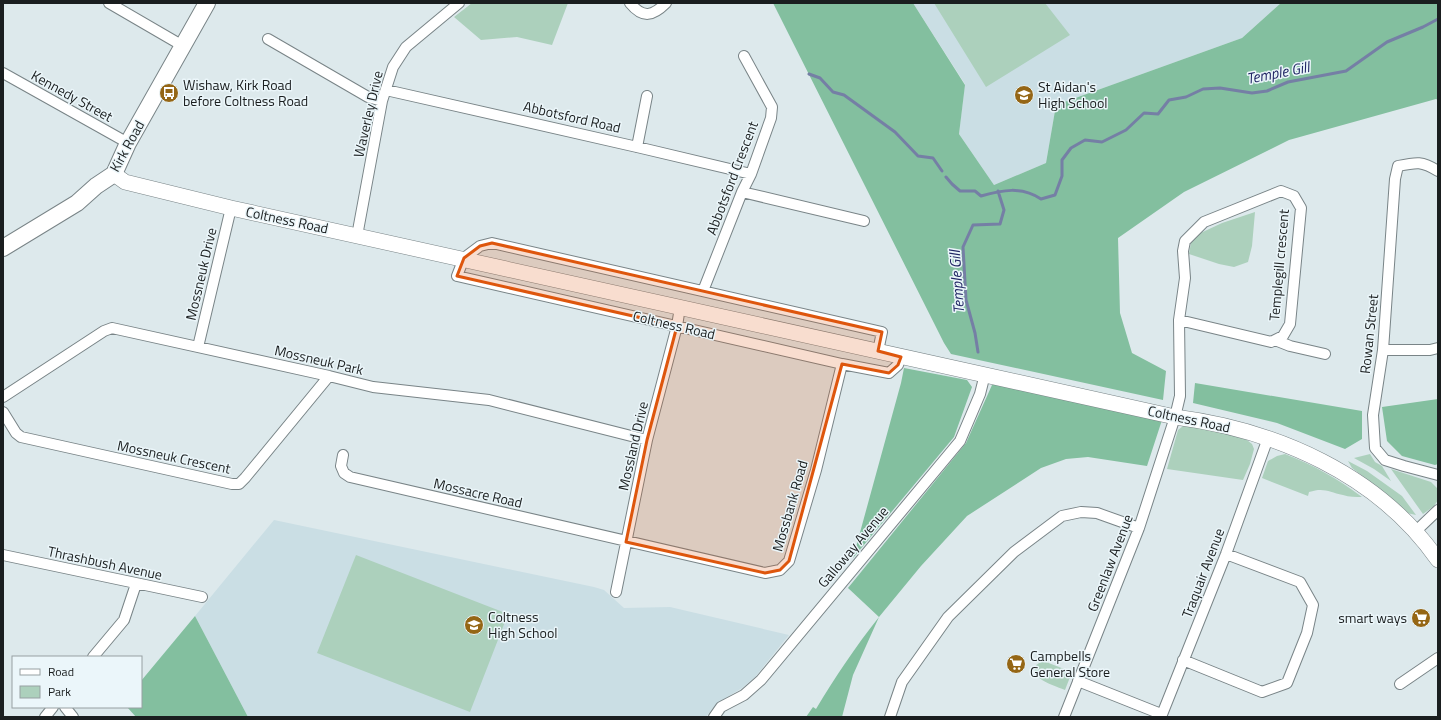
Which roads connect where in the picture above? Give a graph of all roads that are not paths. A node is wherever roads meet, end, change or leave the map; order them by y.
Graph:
1 (109, 3) edge
2 (207, 3) edge
3 (459, 3) edge
4 (630, 3) edge
5 (666, 3) edge
6 (268, 39) dead end
7 (183, 46) junction
8 (744, 56) dead end
9 (3, 74) edge
10 (386, 90) junction
11 (647, 96) dead end
12 (382, 101) junction
13 (128, 143) junction
14 (637, 147) junction
15 (1438, 171) edge
16 (114, 174) junction
17 (751, 174) junction
18 (742, 192) junction
19 (231, 208) junction
20 (864, 221) dead end
21 (358, 236) junction
22 (3, 248) edge
23 (464, 258) junction
24 (703, 291) junction
25 (680, 307) junction
26 (1179, 320) junction
27 (677, 326) junction
28 (1275, 340) junction
29 (198, 346) junction
30 (1438, 348) edge
31 (1383, 350) junction
32 (878, 351) junction
33 (1324, 354) dead end
34 (901, 356) junction
35 (842, 364) junction
36 (985, 374) junction
37 (329, 376) junction
38 (3, 397) edge
39 (3, 412) edge
40 (1175, 417) junction
41 (1268, 438) junction
42 (647, 440) junction
43 (343, 455) dead end
44 (1438, 475) edge
45 (1438, 510) edge
46 (1139, 528) junction
47 (1415, 532) junction
48 (626, 542) junction
49 (1226, 554) junction
50 (3, 555) edge
51 (1438, 560) edge
52 (136, 584) junction
53 (616, 592) dead end
54 (202, 597) dead end
55 (94, 656) edge
56 (1438, 658) edge
57 (1184, 660) junction
58 (1078, 681) junction
59 (1400, 684) dead end
60 (52, 708) edge
61 (66, 708) edge
62 (1161, 716) edge
63 (45, 717) edge
64 (72, 717) edge
65 (714, 717) edge
66 (890, 717) edge
67 (1064, 717) edge

1 - 7 street
2 - 7 main road, Kirk Road
3 - 10 street, Waverley Drive
4 - 5 street
6 - 12 street
7 - 13 main road, Kirk Road
8 - 17 street, Abbotsford Crescent
9 - 13 street, Kennedy Street
10 - 12 street, Waverley Drive
10 - 14 street, Abbotsford Road
11 - 14 street
12 - 21 street, Waverley Drive
13 - 16 main road, Kirk Road
14 - 17 street, Abbotsford Road
15 - 31 street, Rowan Street
16 - 19 street, Coltness Road
16 - 22 main road, Kirk Road
17 - 18 street, Abbotsford Crescent
18 - 20 street
18 - 24 street, Abbotsford Crescent
19 - 21 street, Coltness Road
19 - 29 street, Mossneuk Drive
21 - 23 street, Coltness Road
23 - 24 street
23 - 25 street, Coltness Road
23 - 27 street, Coltness Road
24 - 32 street
25 - 27 street, Mossland Drive
25 - 32 street, Coltness Road
26 - 28 street, Templegill crescent
26 - 28 street, Templegill crescent
26 - 40 street, Templegill crescent
27 - 35 street, Coltness Road
27 - 42 street, Mossland Drive
28 - 33 street
29 - 37 street, Mossneuk Park
29 - 38 street, Mossneuk Park
30 - 31 street
31 - 44 street, Rowan Street
32 - 34 street, Coltness Road
34 - 35 street, Coltness Road
34 - 36 street, Coltness Road
35 - 48 street, Mossbank Road
36 - 40 street, Coltness Road
36 - 65 street, Galloway Avenue
37 - 39 street, Mossneuk Crescent
37 - 42 street, Mossneuk Park
40 - 41 street, Coltness Road
40 - 46 street, Greenlaw Avenue
41 - 47 street, Coltness Road
41 - 49 street, Traquair Avenue
42 - 48 street, Mossland Drive
43 - 48 street, Mossacre Road
45 - 47 street
46 - 58 street, Greenlaw Avenue
46 - 66 street
47 - 51 street, Coltness Road
48 - 53 street, Mossland Drive
49 - 57 street, Traquair Avenue
49 - 57 street
50 - 52 street, Thrashbush Avenue
52 - 54 street, Thrashbush Avenue
52 - 55 street
56 - 59 street
57 - 62 street, Traquair Avenue
58 - 62 street
58 - 67 street, Greenlaw Avenue
60 - 63 street
61 - 64 street

